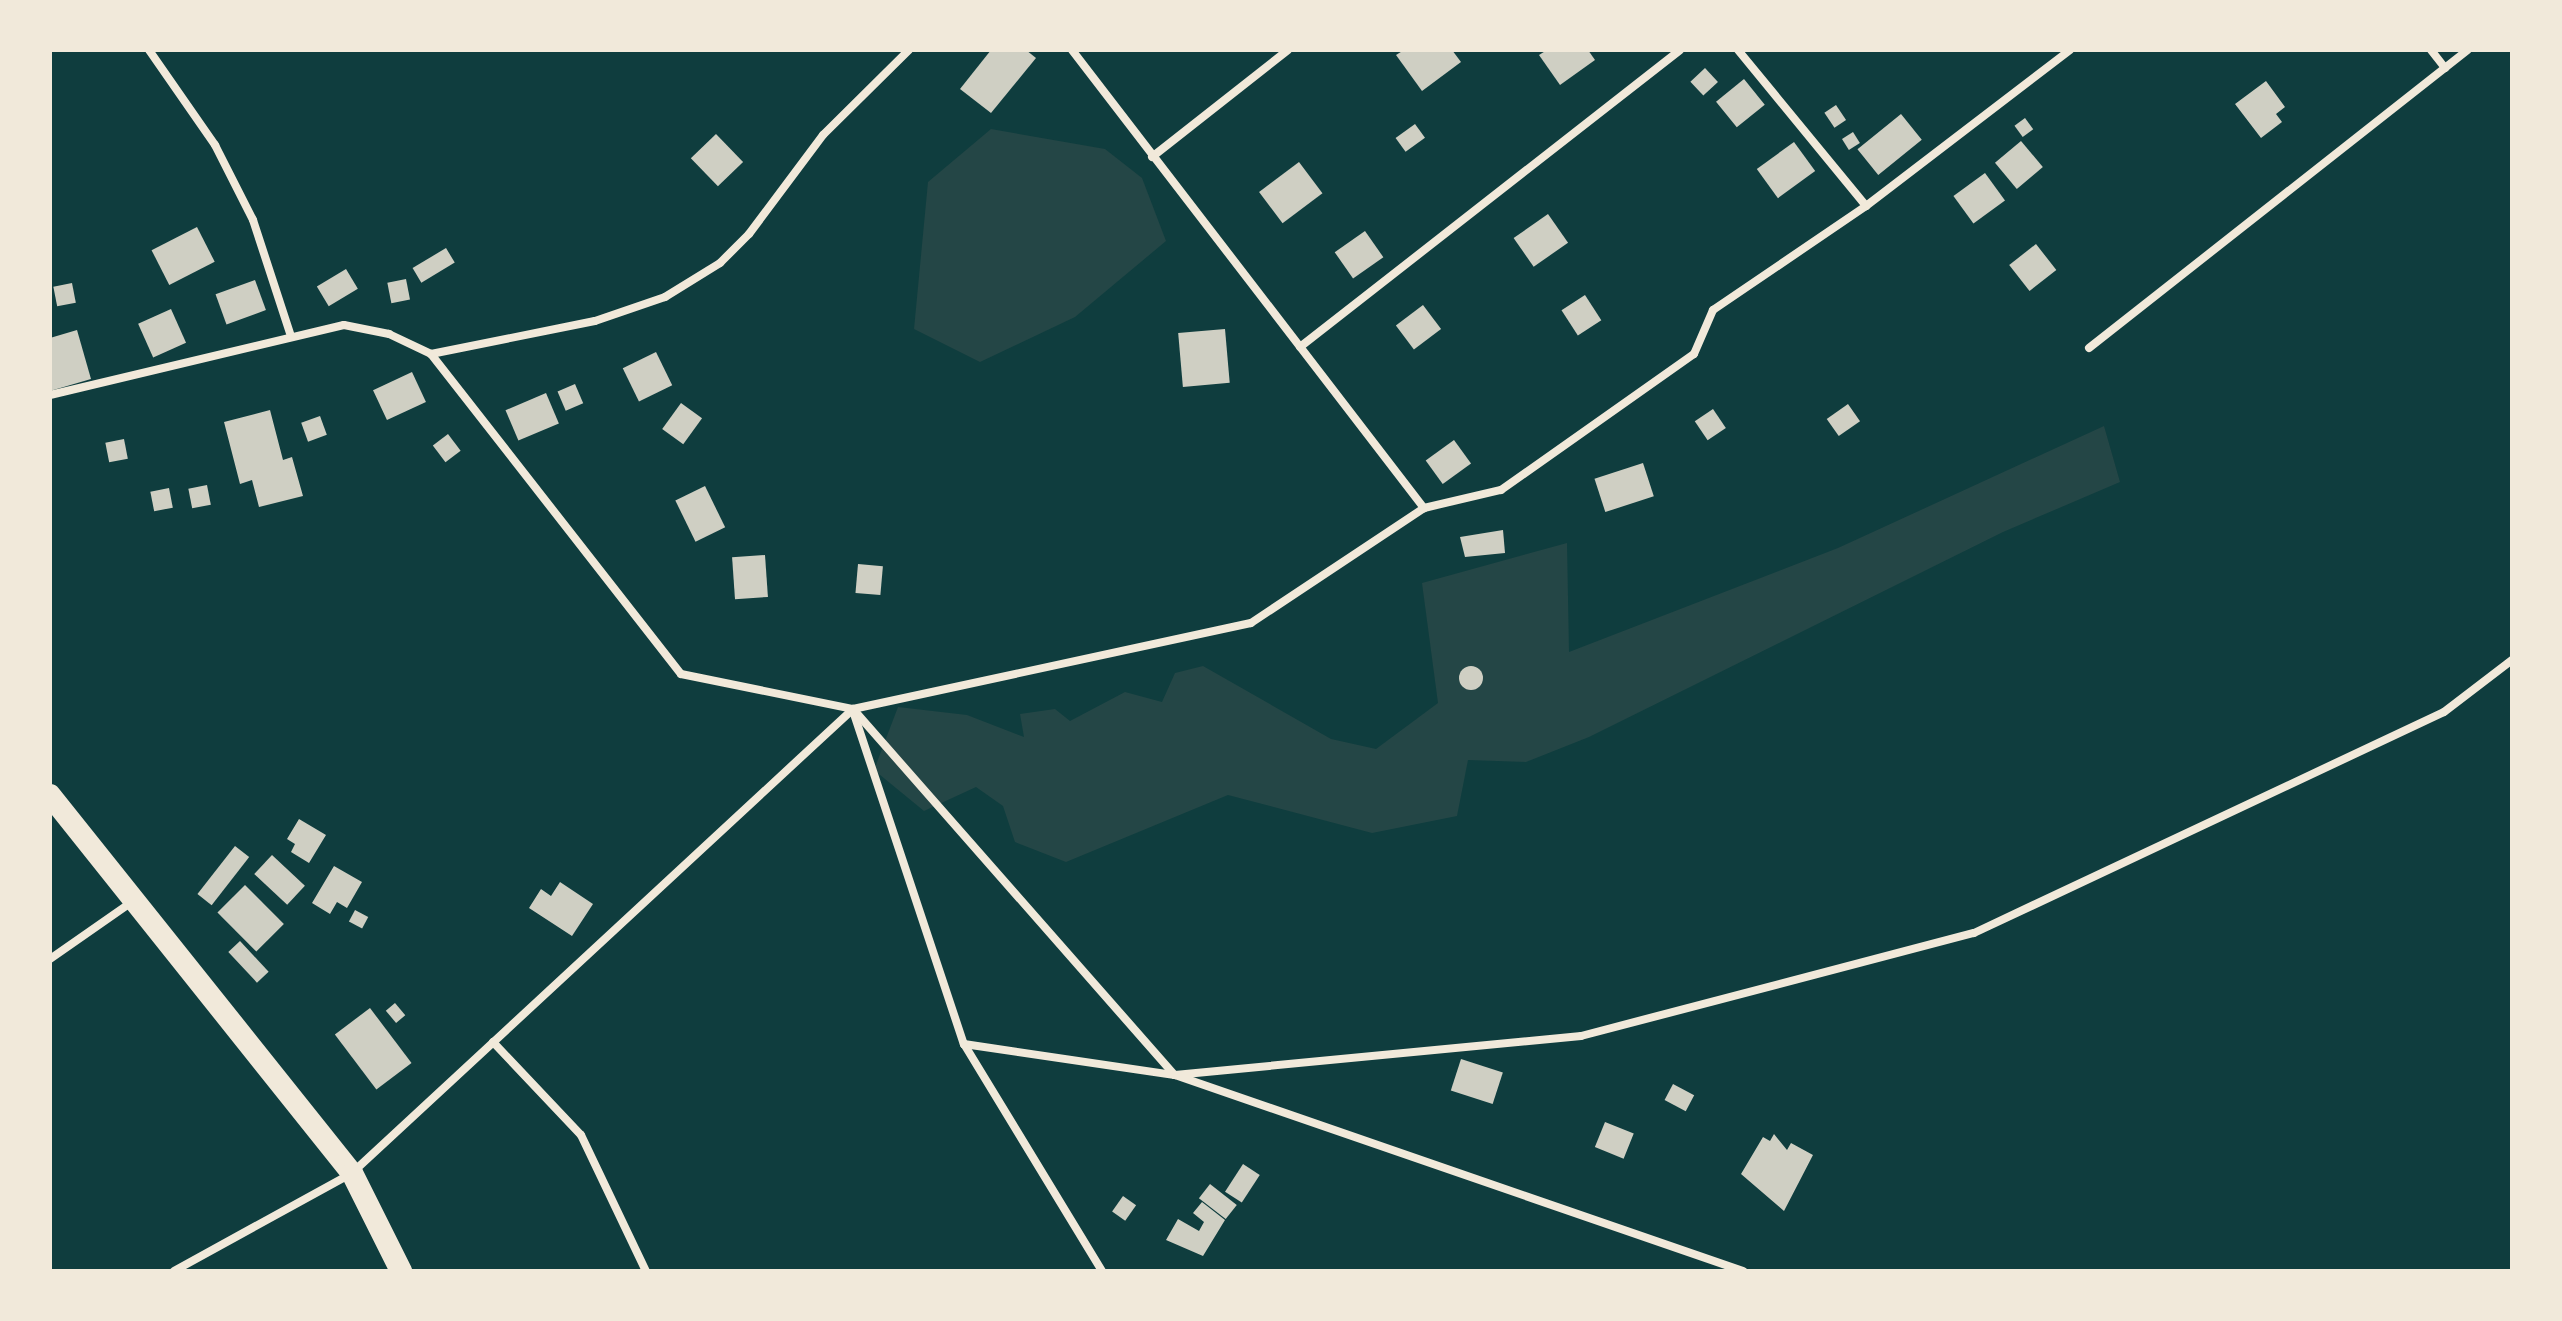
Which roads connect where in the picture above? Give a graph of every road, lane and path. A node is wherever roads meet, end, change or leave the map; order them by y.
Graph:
1 (149, 50) edge
2 (909, 50) edge
3 (1072, 50) edge
4 (1288, 50) edge
5 (1680, 50) edge
6 (1738, 50) edge
7 (2070, 50) edge
8 (2431, 50) edge
9 (2468, 50) edge
10 (2445, 68) junction
11 (1152, 157) junction
12 (1866, 206) junction
13 (291, 336) junction
14 (1300, 347) junction
15 (2089, 348) dead end
16 (431, 354) junction
17 (50, 395) edge
18 (1424, 508) junction
19 (2512, 660) edge
20 (853, 709) junction
21 (50, 795) edge
22 (137, 898) junction
23 (50, 959) edge
24 (493, 1042) junction
25 (964, 1044) junction
26 (1175, 1075) junction
27 (352, 1173) junction
28 (174, 1271) edge
29 (401, 1271) edge
30 (646, 1271) edge
31 (1102, 1271) edge
32 (1743, 1271) edge

1 - 13 street
2 - 16 street
3 - 11 street
4 - 11 street
5 - 14 street
6 - 12 street
7 - 12 street
8 - 10 street
9 - 10 street
10 - 15 street
11 - 14 street
12 - 18 street
13 - 16 street
13 - 17 street
14 - 18 street
16 - 20 street
18 - 20 street
19 - 26 street
20 - 24 street
20 - 25 street
20 - 26 street
21 - 22 highway
22 - 23 street
22 - 27 highway
24 - 27 street
24 - 30 street
25 - 26 street
25 - 31 street
26 - 32 street
27 - 28 street
27 - 29 highway

